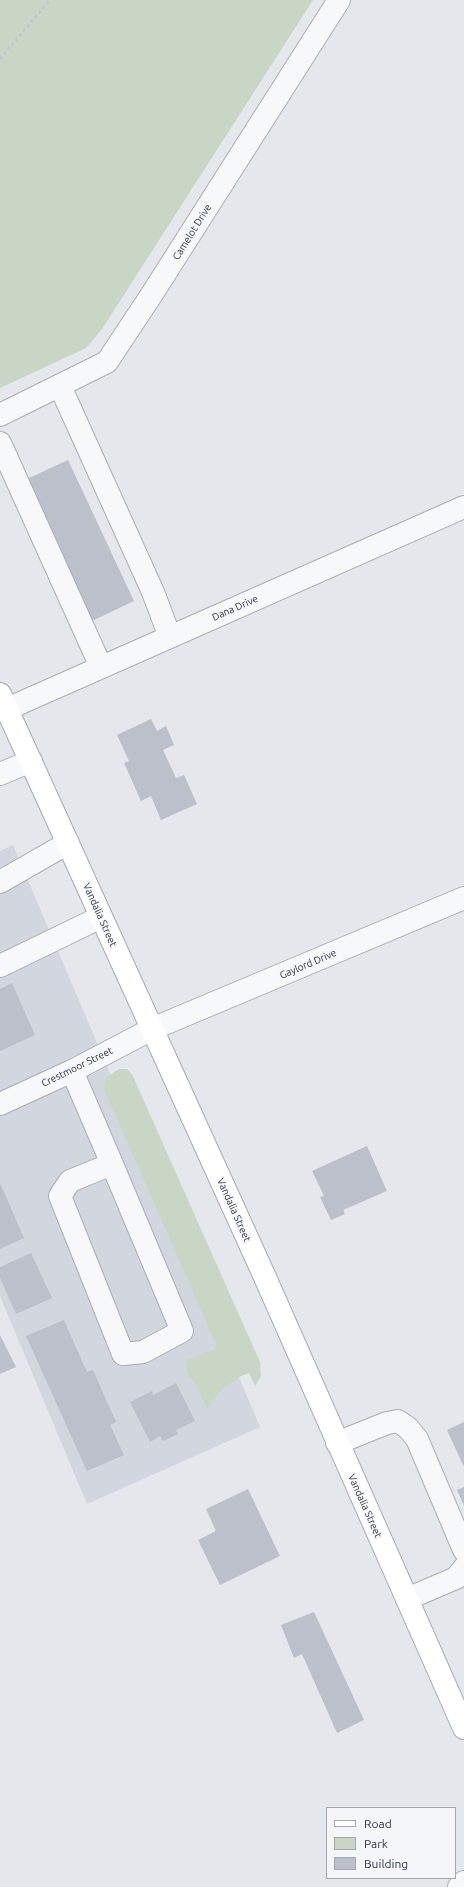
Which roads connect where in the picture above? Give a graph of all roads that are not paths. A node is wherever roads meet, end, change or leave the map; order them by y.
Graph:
1 (329, 4) edge
2 (60, 386) junction
3 (0, 415) edge
4 (0, 443) edge
5 (464, 507) edge
6 (170, 636) junction
7 (101, 667) junction
8 (3, 701) edge
9 (30, 761) junction
10 (0, 774) edge
11 (68, 843) junction
12 (0, 882) edge
13 (464, 898) edge
14 (101, 917) junction
15 (0, 966) edge
16 (152, 1029) junction
17 (72, 1071) junction
18 (0, 1104) edge
19 (112, 1164) junction
20 (337, 1443) junction
21 (464, 1550) edge
22 (464, 1568) edge
23 (407, 1598) junction
24 (464, 1728) edge
25 (464, 1882) edge
26 (459, 1887) edge

1 - 2 street, Camelot Drive
2 - 3 street, Camelot Drive
2 - 6 street
4 - 7 street
5 - 6 street, Dana Drive
6 - 7 street, Dana Drive
7 - 8 street, Dana Drive
8 - 9 main road, Vandalia Street
9 - 10 street
9 - 11 main road, Vandalia Street
11 - 12 street
11 - 14 main road, Vandalia Street
13 - 16 street, Gaylord Drive
14 - 15 street
14 - 16 main road, Vandalia Street
16 - 17 street, Crestmoor Street
16 - 20 main road, Vandalia Street
17 - 18 street, Crestmoor Street
17 - 19 street
19 - 19 street
20 - 21 street
20 - 23 main road, Vandalia Street
22 - 23 street
23 - 24 main road, Vandalia Street
25 - 26 street

